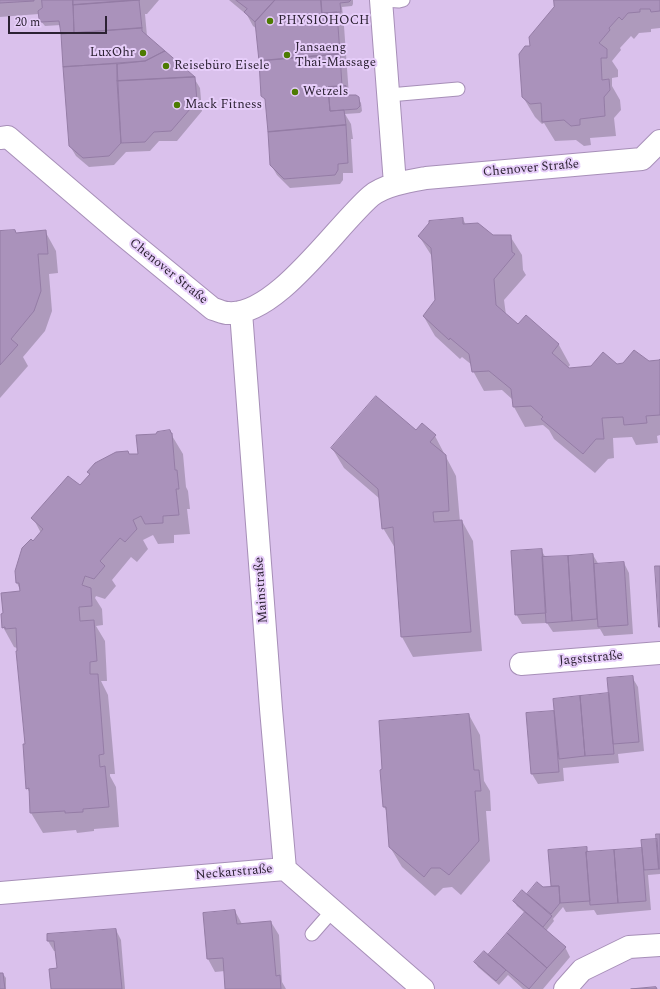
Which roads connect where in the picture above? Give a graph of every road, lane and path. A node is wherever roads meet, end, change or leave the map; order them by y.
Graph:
1 (382, 0) edge
2 (403, 0) edge
3 (458, 89) dead end
4 (389, 95) junction
5 (0, 138) edge
6 (660, 142) edge
7 (395, 184) junction
8 (241, 312) junction
9 (660, 654) edge
10 (521, 664) dead end
11 (285, 868) junction
12 (0, 893) edge
13 (333, 910) junction
14 (312, 934) dead end
15 (660, 945) edge
16 (423, 989) edge
17 (565, 989) edge

1 - 2 lane
1 - 4 street
3 - 4 lane
4 - 7 street
5 - 8 street, Chenover Straße
6 - 7 street, Chenover Straße
7 - 8 street, Chenover Straße
8 - 11 street, Mainstraße
9 - 10 street, Jagststraße
11 - 12 street, Neckarstraße
11 - 13 street, Neckarstraße
13 - 14 lane
13 - 16 street, Neckarstraße
15 - 17 street

